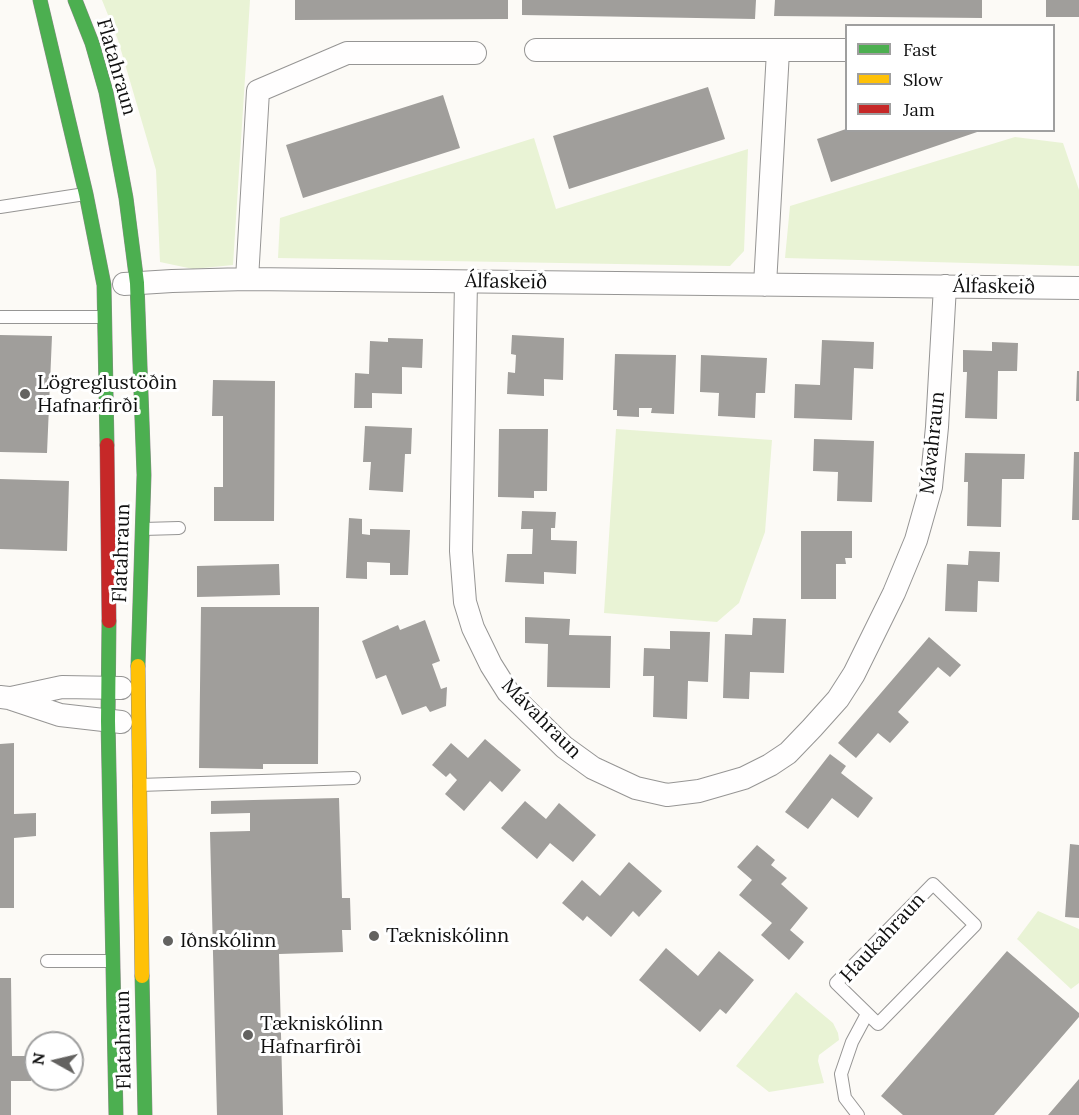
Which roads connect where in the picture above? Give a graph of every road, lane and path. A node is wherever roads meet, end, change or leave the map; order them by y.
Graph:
1 (40, 0) edge
2 (75, 0) edge
3 (536, 50) dead end
4 (845, 50) edge
5 (778, 51) junction
6 (475, 52) dead end
7 (86, 194) junction
8 (0, 207) edge
9 (247, 279) junction
10 (466, 282) junction
11 (136, 283) junction
12 (104, 285) junction
13 (765, 285) junction
14 (945, 286) junction
15 (1079, 288) edge
16 (0, 317) edge
17 (104, 317) junction
18 (179, 528) dead end
19 (125, 529) junction
20 (109, 687) junction
21 (137, 690) junction
22 (5, 698) edge
23 (108, 721) junction
24 (138, 724) junction
25 (354, 778) dead end
26 (124, 786) junction
27 (47, 961) dead end
28 (128, 961) junction
29 (867, 1014) junction
30 (116, 1115) edge
31 (145, 1115) edge
32 (858, 1115) edge

1 - 7 street, Flatahraun
2 - 11 street, Flatahraun
3 - 5 street
4 - 5 street
5 - 13 street
6 - 9 street
7 - 8 lane
7 - 12 street, Flatahraun
9 - 10 street, Álfaskeið
9 - 11 street, Álfaskeið
10 - 13 street, Álfaskeið
10 - 14 street, Mávahraun
11 - 12 street, Álfaskeið
11 - 19 street, Flatahraun
12 - 17 street, Flatahraun
13 - 14 street, Álfaskeið
14 - 15 street, Álfaskeið
16 - 17 lane
17 - 19 street, Flatahraun
18 - 19 lane
19 - 20 street, Flatahraun
19 - 21 street, Flatahraun
20 - 21 street
20 - 22 street
20 - 23 street, Flatahraun
21 - 24 street, Flatahraun
22 - 23 street
23 - 24 street
23 - 26 street, Flatahraun
24 - 26 street, Flatahraun
25 - 26 lane
26 - 28 street, Flatahraun
26 - 28 street, Flatahraun
27 - 28 lane
28 - 30 street, Flatahraun
28 - 31 street, Flatahraun
29 - 29 lane, Haukahraun
29 - 32 lane

